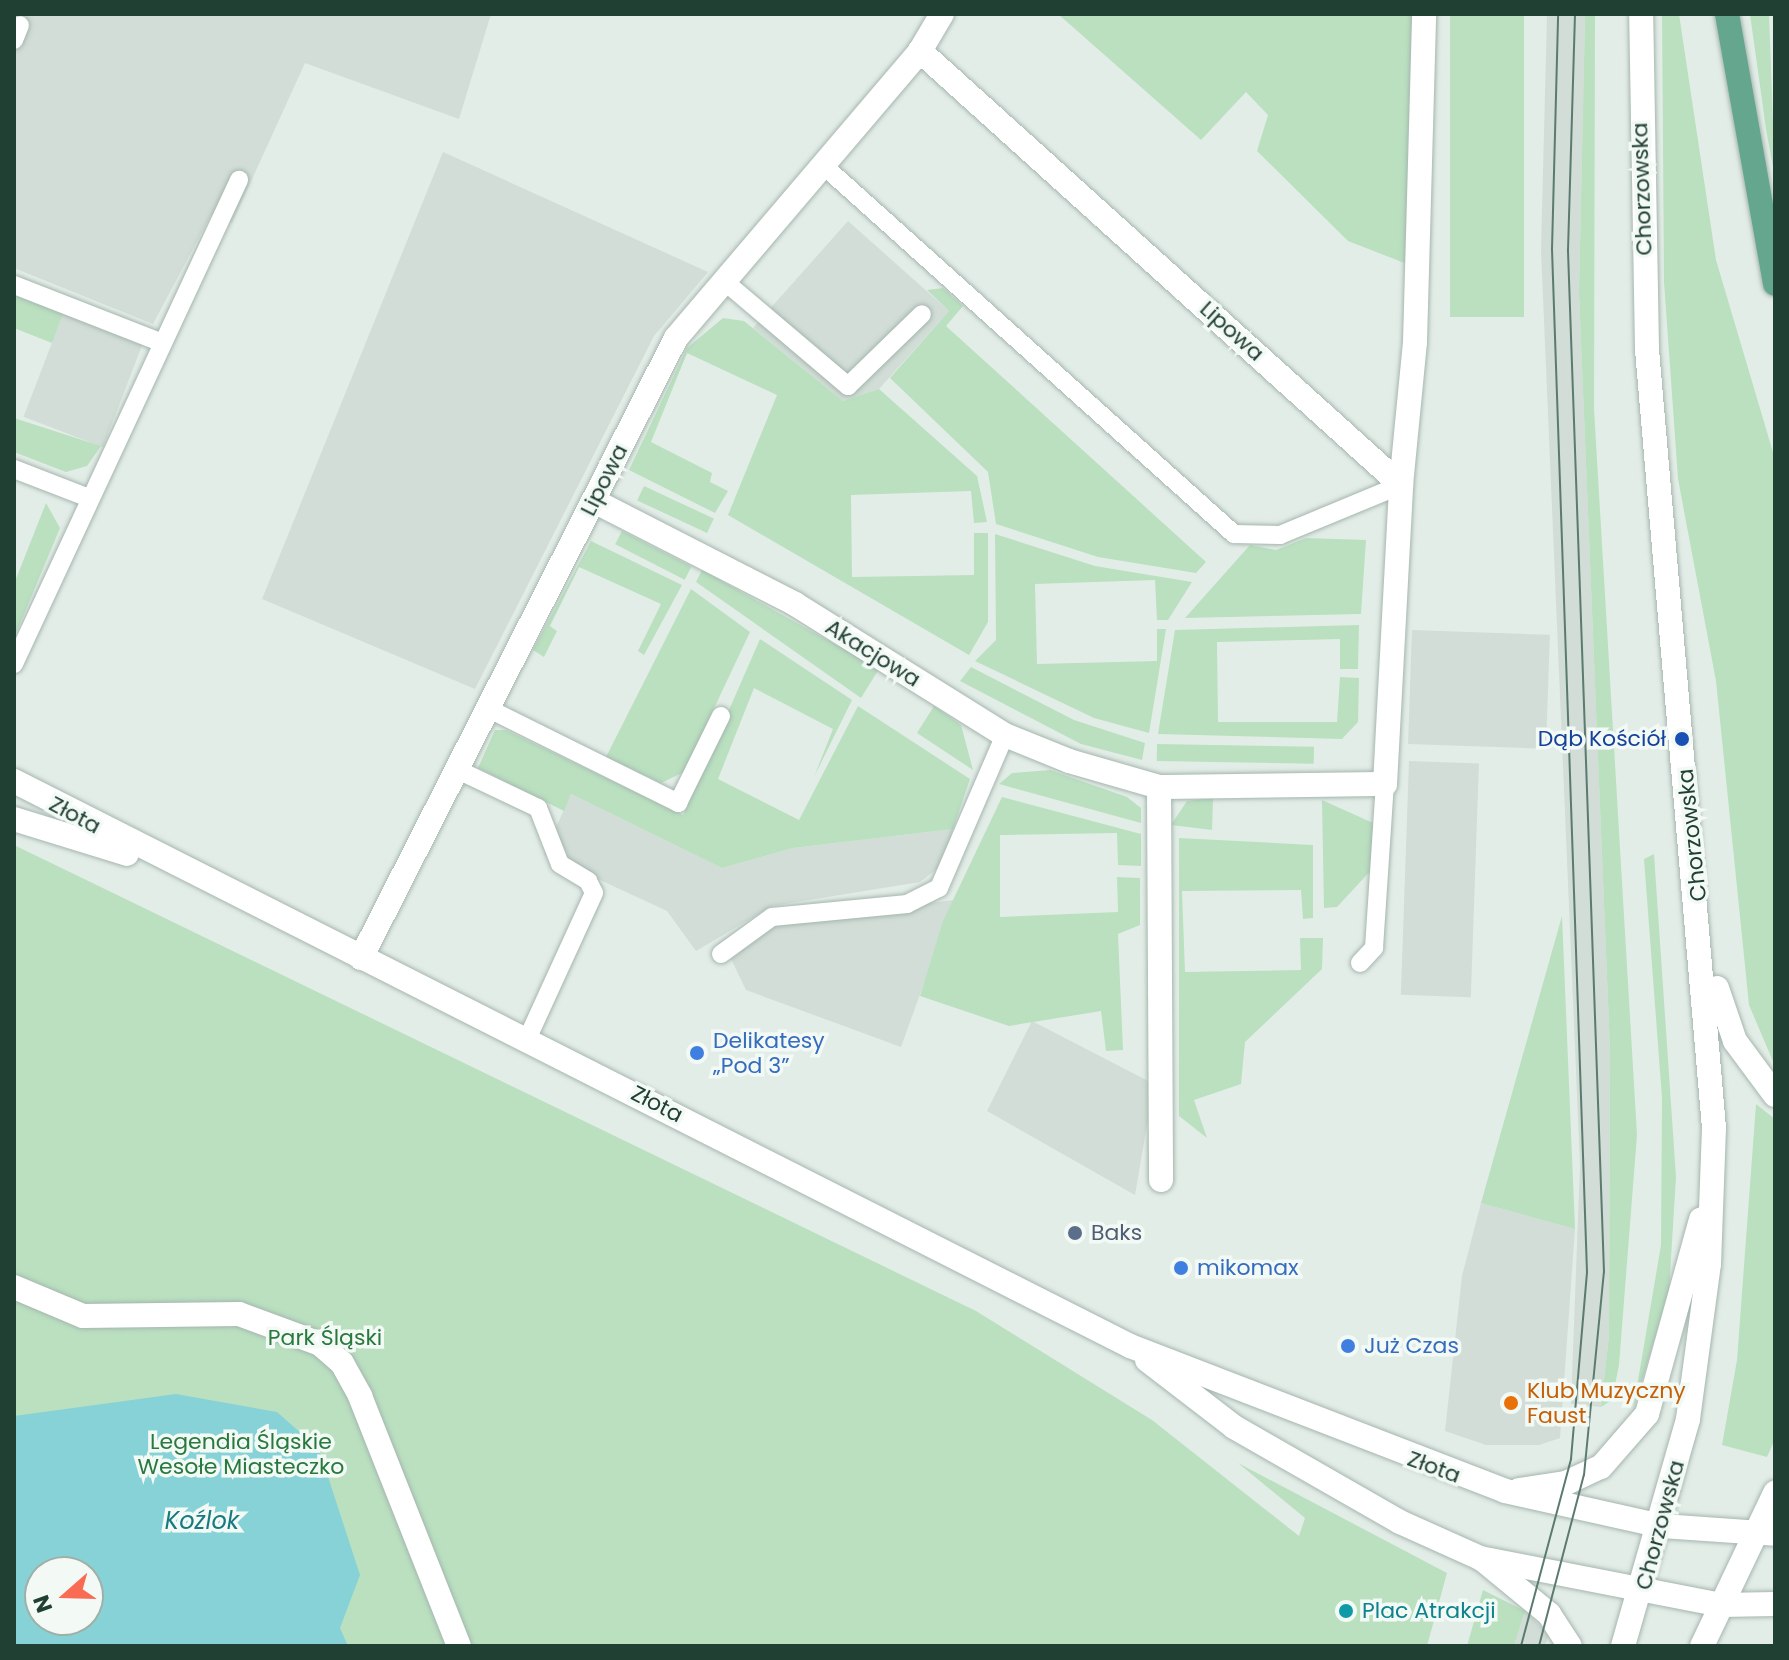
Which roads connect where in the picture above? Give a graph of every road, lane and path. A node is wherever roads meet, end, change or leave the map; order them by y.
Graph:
1 (942, 14) edge
2 (1424, 14) edge
3 (1641, 14) edge
4 (1727, 14) edge
5 (920, 51) junction
6 (824, 166) junction
7 (239, 180) dead end
8 (723, 280) junction
9 (1775, 284) edge
10 (14, 285) edge
11 (922, 314) dead end
12 (160, 342) junction
13 (14, 469) edge
14 (1401, 485) junction
15 (89, 498) junction
16 (594, 501) junction
17 (14, 664) edge
18 (485, 707) junction
19 (721, 716) dead end
20 (1005, 735) junction
21 (456, 769) junction
22 (1385, 784) junction
23 (17, 785) edge
24 (1159, 787) junction
25 (14, 819) edge
26 (179, 871) junction
27 (1702, 932) junction
28 (721, 954) dead end
29 (361, 958) junction
30 (1360, 963) dead end
31 (528, 1037) junction
32 (1775, 1095) edge
33 (1713, 1173) junction
34 (1161, 1180) dead end
35 (14, 1287) edge
36 (1130, 1346) junction
37 (1509, 1492) junction
38 (1775, 1493) edge
39 (1662, 1526) junction
40 (1764, 1534) edge
41 (1480, 1558) junction
42 (1643, 1589) junction
43 (1775, 1604) edge
44 (1721, 1605) junction
45 (459, 1646) edge
46 (1570, 1646) edge
47 (1623, 1646) edge
48 (1702, 1646) edge

1 - 5 street, Lipowa
2 - 14 street
3 - 27 street, Chorzowska
4 - 9 main road
5 - 6 street, Lipowa
5 - 14 street, Lipowa
6 - 8 street, Lipowa
6 - 14 lane
7 - 12 lane
8 - 11 lane
8 - 16 street, Lipowa
10 - 12 lane
12 - 15 lane
13 - 15 lane
14 - 22 street
15 - 17 lane
16 - 18 street, Lipowa
16 - 20 street, Akacjowa
18 - 19 lane
18 - 21 street, Lipowa
20 - 24 street, Akacjowa
20 - 28 lane
21 - 29 street, Lipowa
21 - 31 lane
22 - 24 street, Akacjowa
22 - 30 lane
23 - 26 street, Złota
24 - 34 street
25 - 26 street, Złota
26 - 29 street, Złota
27 - 32 street
27 - 33 street, Chorzowska
29 - 31 street, Złota
31 - 36 street, Złota
33 - 37 street
33 - 39 street, Chorzowska
35 - 45 street
36 - 37 street, Złota
36 - 41 street, Złota
37 - 39 street, Złota
38 - 40 street
39 - 40 street, Złota
39 - 42 street, Chorzowska
40 - 44 street
41 - 42 street, Złota
41 - 46 street, Złota
42 - 44 street, Złota
42 - 47 street, Chorzowska
43 - 44 street, Złota
44 - 48 street

